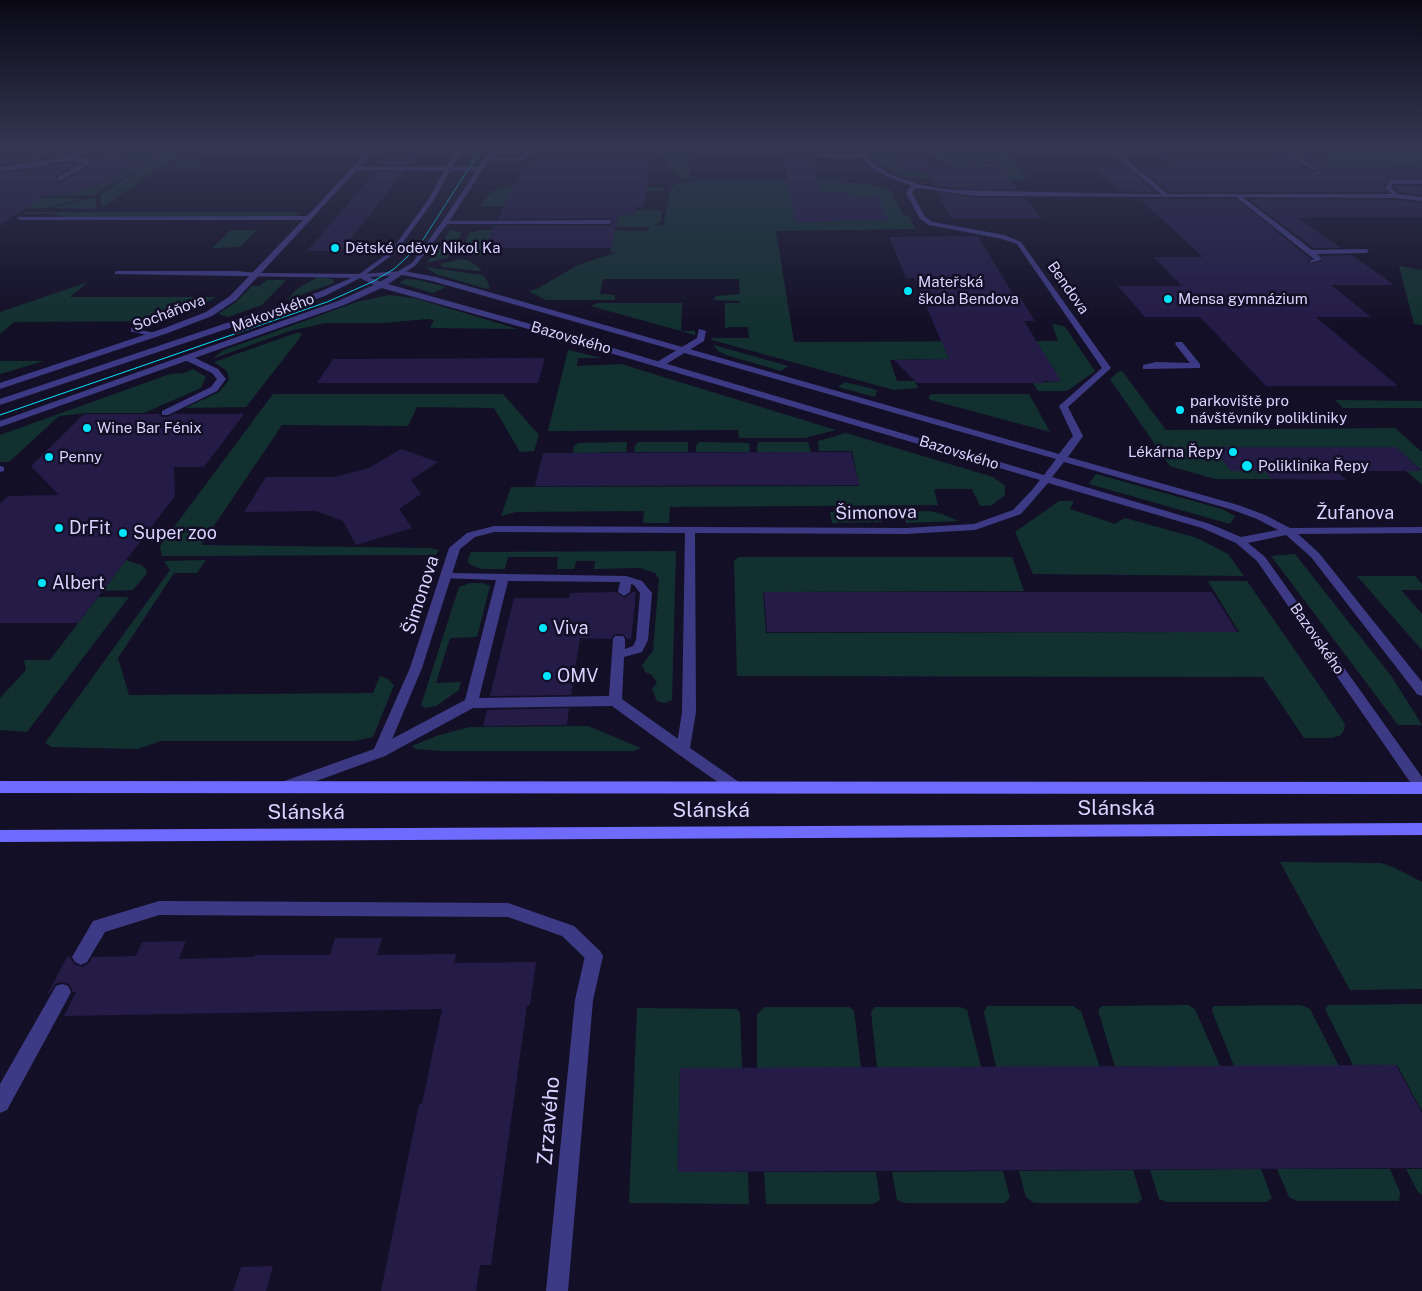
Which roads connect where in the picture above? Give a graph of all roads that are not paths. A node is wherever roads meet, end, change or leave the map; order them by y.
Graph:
1 (320, 206) edge
2 (426, 206) edge
3 (456, 206) edge
4 (916, 206) edge
5 (1251, 206) edge
6 (19, 218) dead end
7 (309, 218) junction
8 (609, 222) dead end
9 (445, 223) junction
10 (1366, 250) dead end
11 (1310, 252) junction
12 (1312, 262) dead end
13 (403, 273) junction
14 (117, 274) dead end
15 (256, 275) junction
16 (360, 276) junction
17 (381, 285) junction
18 (134, 330) dead end
19 (702, 331) dead end
20 (155, 334) junction
21 (1179, 344) dead end
22 (684, 349) junction
23 (188, 358) junction
24 (660, 364) junction
25 (1146, 367) dead end
26 (0, 386) edge
27 (0, 402) edge
28 (165, 413) dead end
29 (0, 424) edge
30 (1061, 459) junction
31 (1046, 479) junction
32 (690, 530) junction
33 (1422, 530) edge
34 (1288, 531) junction
35 (1240, 541) junction
36 (446, 576) junction
37 (503, 577) junction
38 (626, 580) junction
39 (624, 592) dead end
40 (619, 639) dead end
41 (618, 655) junction
42 (1422, 691) edge
43 (615, 701) junction
44 (471, 702) junction
45 (683, 750) junction
46 (380, 752) junction
47 (734, 786) junction
48 (0, 787) edge
49 (284, 787) junction
50 (1422, 788) edge
51 (1422, 829) edge
52 (0, 836) edge
53 (81, 957) dead end
54 (62, 992) dead end
55 (0, 1103) edge
56 (557, 1291) edge

1 - 7 street, Socháňova
2 - 16 street, Makovského
3 - 9 street, Makovského
4 - 30 street, Bendova
5 - 11 street
6 - 7 street
7 - 15 street, Socháňova
8 - 9 street
9 - 13 street, Makovského
10 - 11 street
11 - 12 street
13 - 16 street, Bazovského
13 - 17 street, Makovského
13 - 22 street, Bazovského
14 - 15 street, Bazovského
15 - 16 street, Bazovského
15 - 20 street, Socháňova
16 - 17 street, Bazovského
16 - 27 street, Makovského
17 - 23 street, Makovského
17 - 24 street, Bazovského
18 - 20 street
19 - 22 street
20 - 26 street, Socháňova
21 - 25 street
22 - 24 street
22 - 30 street, Bazovského
23 - 28 street
23 - 29 street, Makovského
24 - 31 street, Bazovského
30 - 31 street, Šimonova
30 - 34 street, Bazovského
31 - 32 street, Šimonova
31 - 35 street, Bazovského
32 - 36 street, Šimonova
32 - 45 street
33 - 34 street, Žufanova
34 - 35 street, Žufanova
34 - 42 street, Bazovského
35 - 50 street, Bazovského
36 - 37 street
36 - 46 street, Šimonova
37 - 38 street
37 - 44 street
38 - 39 street
38 - 41 street
40 - 41 street
41 - 43 street
43 - 44 street
43 - 45 street
44 - 46 street
45 - 47 street
46 - 49 street
47 - 49 main road, Slánská
47 - 50 main road, Slánská
48 - 49 main road, Slánská
51 - 52 main road, Slánská
53 - 56 street, Zrzavého
54 - 55 street

